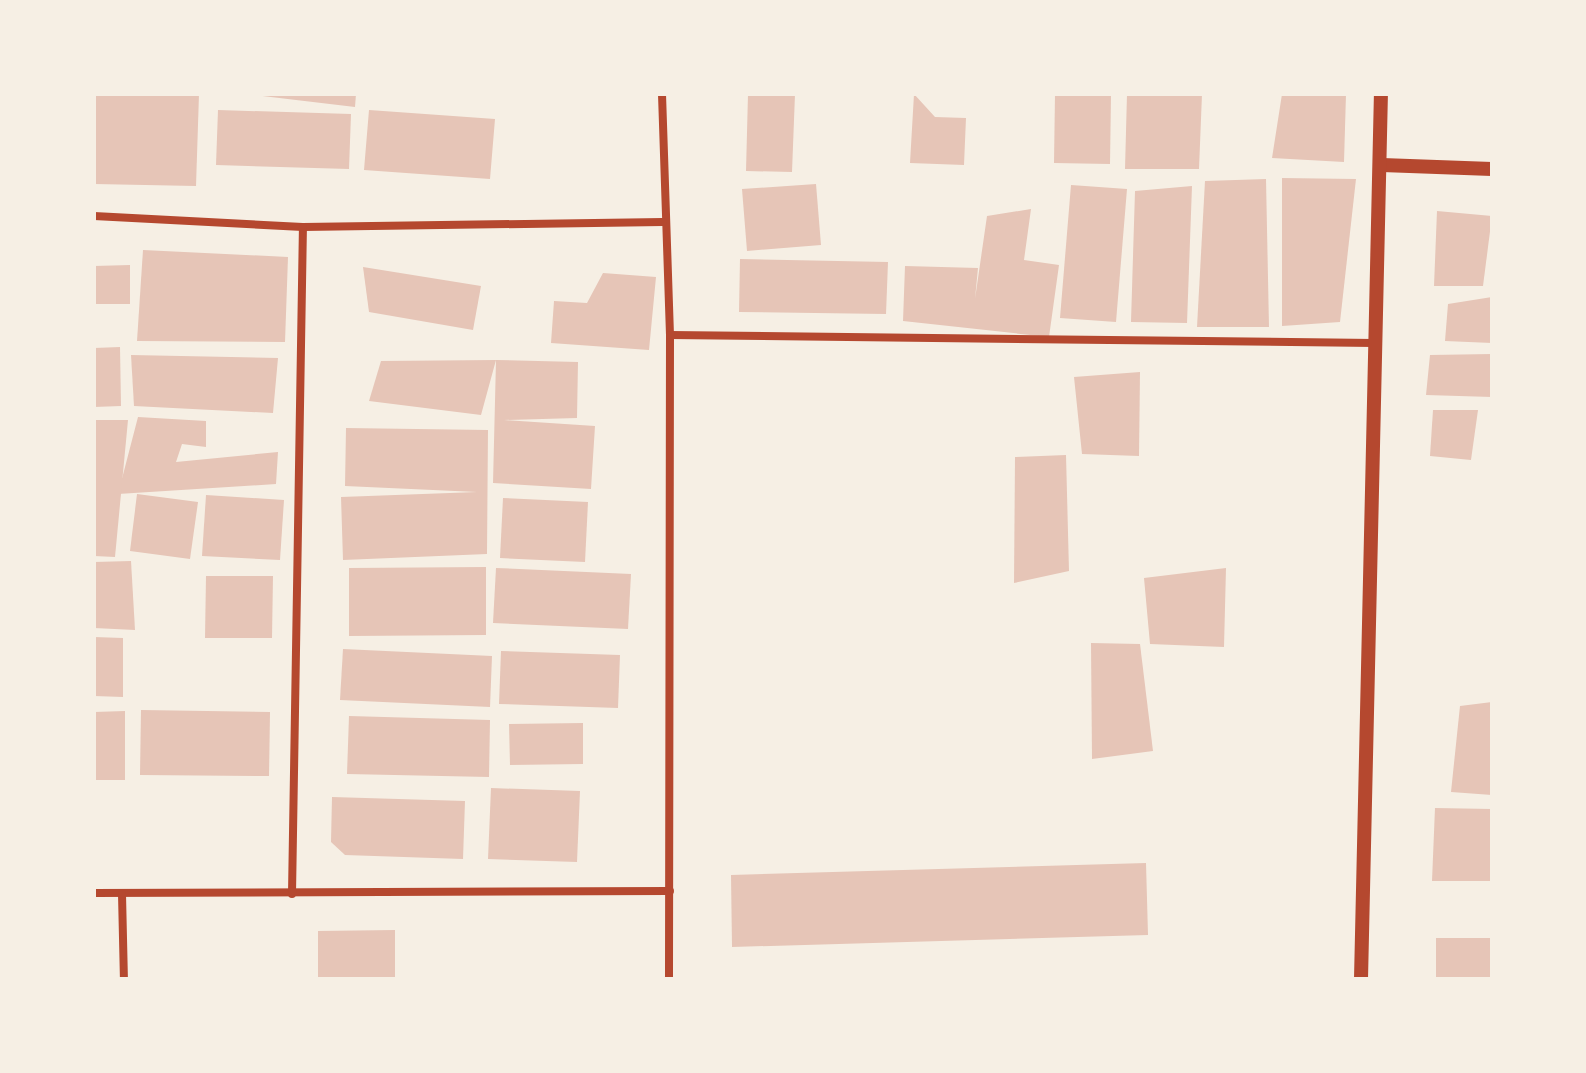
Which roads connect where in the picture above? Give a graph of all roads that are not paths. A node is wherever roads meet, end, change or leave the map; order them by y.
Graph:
1 (662, 94) edge
2 (1381, 94) edge
3 (1382, 165) junction
4 (1492, 169) edge
5 (94, 216) edge
6 (663, 222) junction
7 (303, 227) junction
8 (670, 335) junction
9 (1374, 343) junction
10 (670, 891) junction
11 (94, 893) edge
12 (122, 894) junction
13 (292, 894) junction
14 (124, 979) edge
15 (669, 979) edge
16 (1361, 979) edge

1 - 6 street
2 - 3 street
3 - 4 street
3 - 9 street
5 - 7 street
6 - 7 street
6 - 8 street
7 - 13 street
8 - 9 street
8 - 10 street
9 - 16 street
10 - 13 street
10 - 15 street
11 - 12 street
12 - 13 street
12 - 14 street

